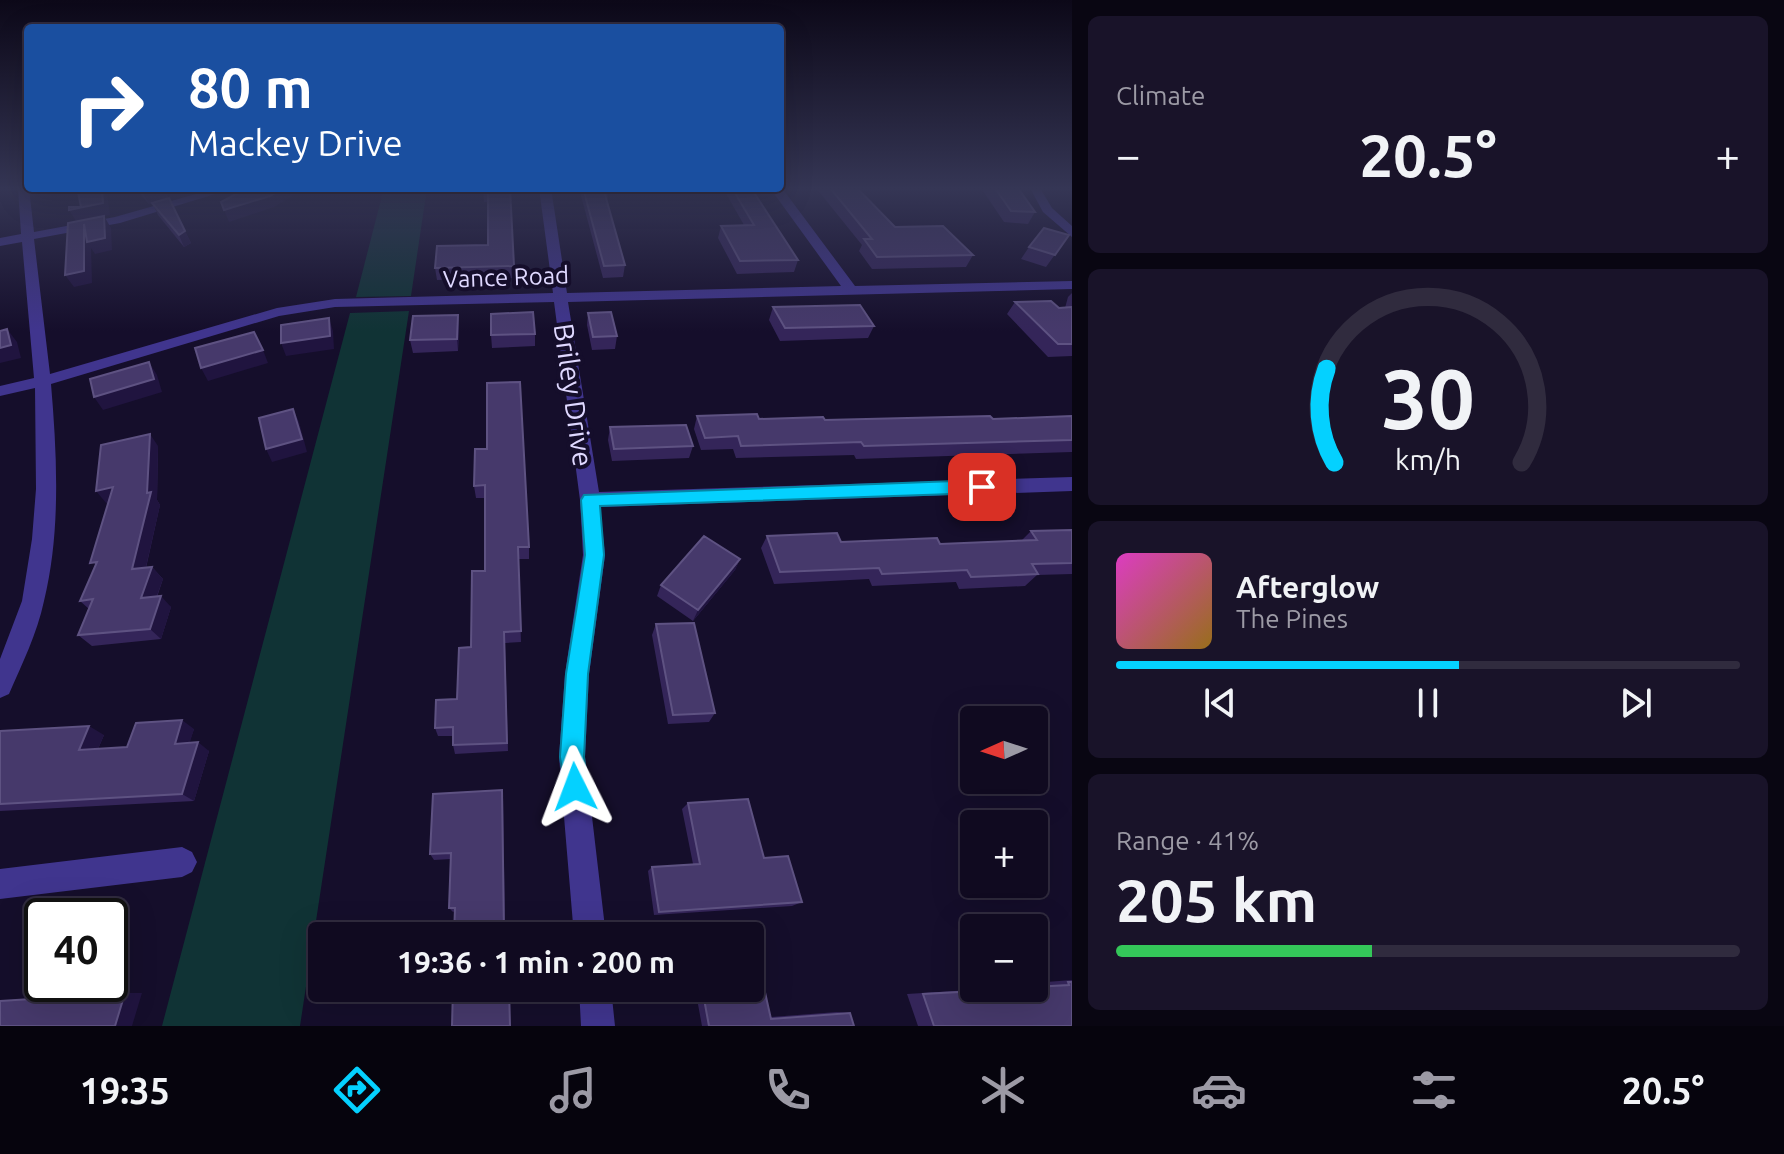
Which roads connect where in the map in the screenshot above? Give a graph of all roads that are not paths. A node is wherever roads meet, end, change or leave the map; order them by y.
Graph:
1 (38, 236) edge
2 (552, 236) edge
3 (811, 236) edge
4 (28, 238) junction
5 (0, 242) edge
6 (1072, 285) edge
7 (851, 291) junction
8 (560, 297) junction
9 (41, 381) junction
10 (0, 391) edge
11 (1072, 484) edge
12 (590, 500) junction
13 (0, 686) edge
14 (182, 862) dead end
15 (0, 884) edge
16 (589, 922) edge
17 (596, 1002) edge
18 (598, 1026) edge

1 - 4 street
2 - 8 street, Briley Drive
3 - 7 street
4 - 5 street
4 - 9 street
6 - 7 street, Vance Road
7 - 8 street, Vance Road
8 - 9 street, Vance Road
8 - 12 street, Briley Drive
9 - 10 street, Vance Road
9 - 13 street
11 - 12 street
12 - 16 street, Briley Drive
14 - 15 street
17 - 18 street

